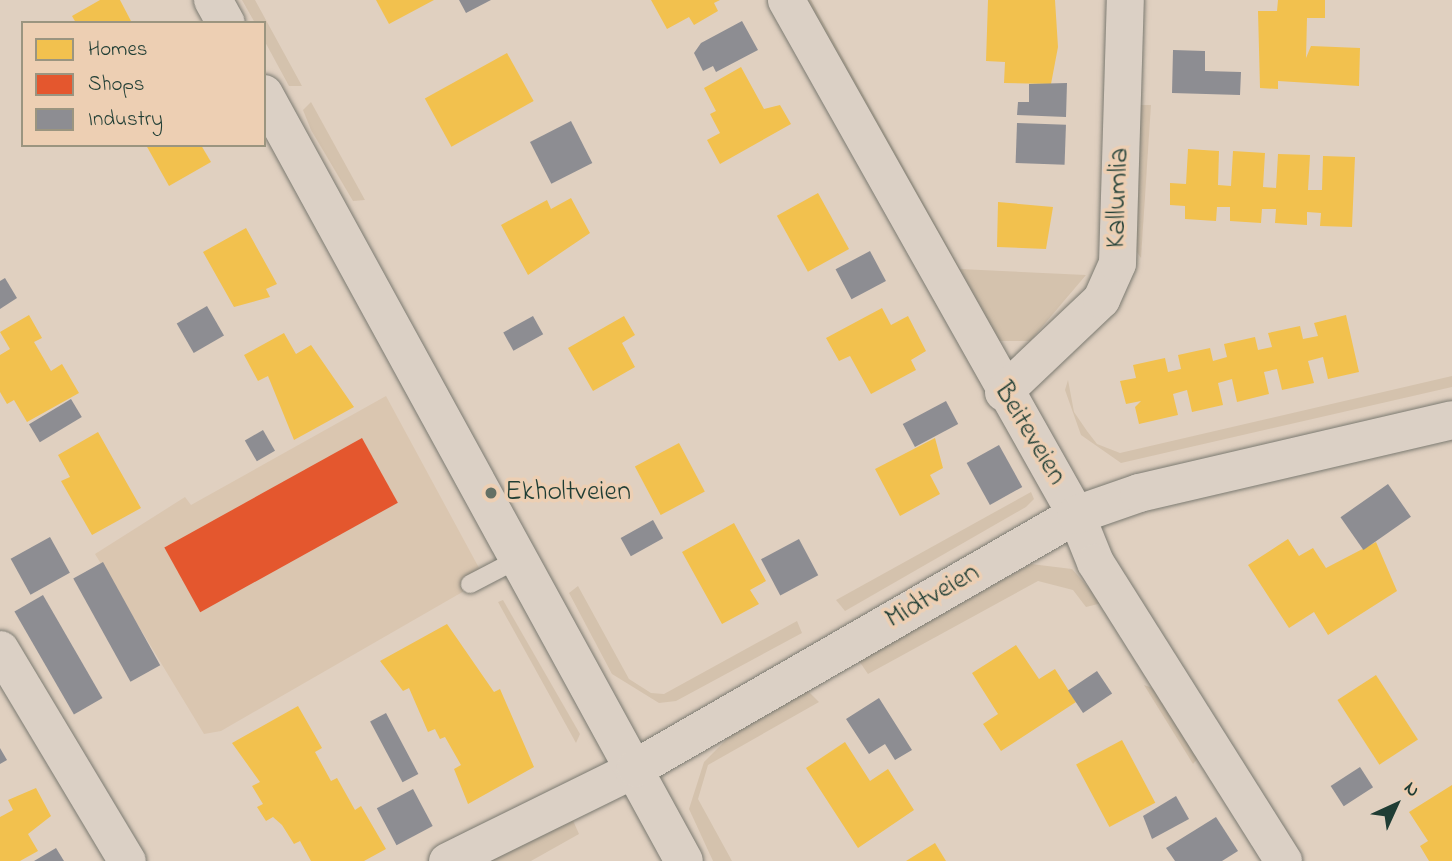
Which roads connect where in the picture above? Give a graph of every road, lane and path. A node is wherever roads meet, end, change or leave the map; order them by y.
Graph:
1 (213, 0) edge
2 (786, 0) edge
3 (1125, 0) edge
4 (225, 21) edge
5 (266, 98) edge
6 (1003, 392) junction
7 (1452, 420) edge
8 (1076, 515) junction
9 (518, 559) junction
10 (470, 583) dead end
11 (0, 649) edge
12 (636, 768) junction
13 (127, 861) edge
14 (447, 861) edge
15 (684, 861) edge
16 (1283, 861) edge

1 - 4 street
2 - 6 street, Beiteveien
3 - 6 street, Kallumlia
5 - 9 street
6 - 8 street, Beiteveien
7 - 8 street, Midtveien
8 - 12 street, Midtveien
8 - 16 street, Beiteveien
9 - 10 lane
9 - 12 street
11 - 13 street
12 - 14 street, Midtveien
12 - 15 street

